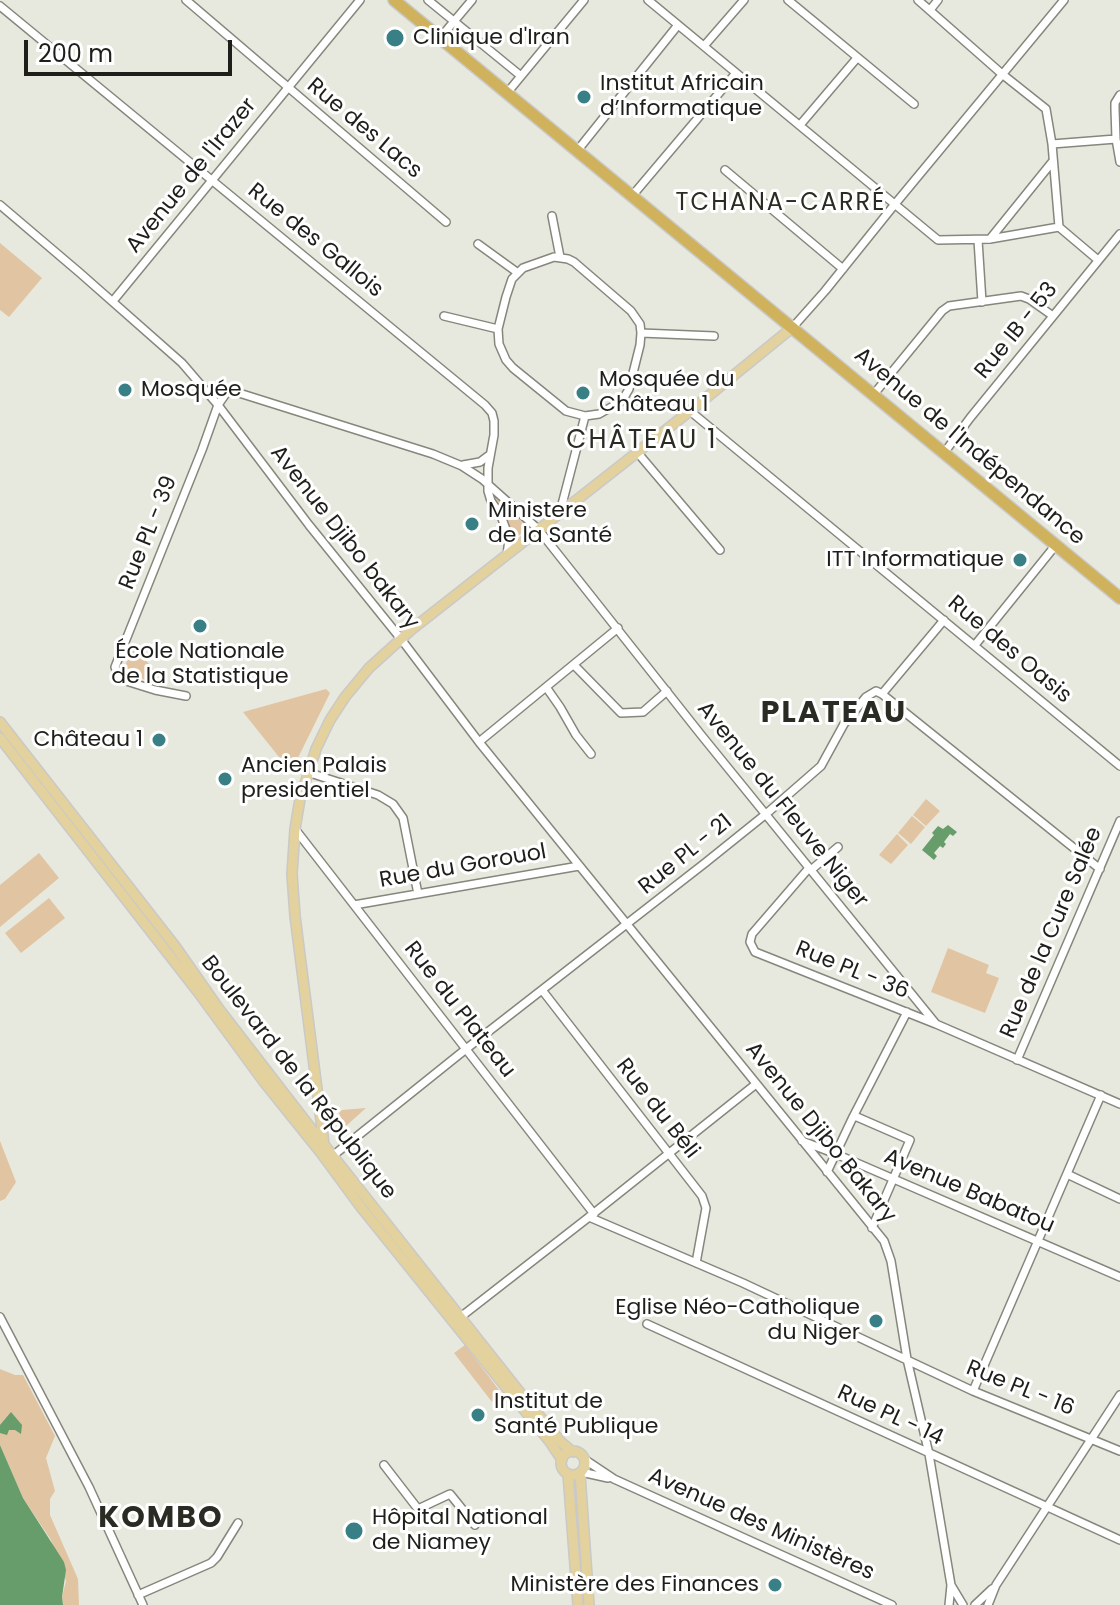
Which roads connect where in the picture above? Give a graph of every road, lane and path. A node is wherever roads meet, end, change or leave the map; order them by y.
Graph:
1 (186, 0) edge
2 (360, 0) edge
3 (394, 0) edge
4 (428, 0) edge
5 (472, 0) edge
6 (584, 0) edge
7 (648, 0) edge
8 (744, 0) edge
9 (788, 0) edge
10 (918, 0) edge
11 (938, 0) edge
12 (1064, 0) edge
13 (0, 6) edge
14 (930, 10) junction
15 (454, 21) junction
16 (678, 25) junction
17 (440, 38) junction
18 (704, 46) junction
19 (857, 58) junction
20 (736, 73) junction
21 (1002, 74) junction
22 (521, 76) junction
23 (288, 88) junction
24 (507, 93) junction
25 (1120, 95) edge
26 (914, 104) dead end
27 (800, 125) junction
28 (1116, 139) junction
29 (1052, 144) junction
30 (577, 151) junction
31 (1053, 161) junction
32 (1120, 162) edge
33 (725, 170) dead end
34 (212, 180) junction
35 (632, 196) junction
36 (895, 204) junction
37 (0, 205) edge
38 (552, 216) dead end
39 (446, 222) dead end
40 (1059, 227) junction
41 (1120, 234) edge
42 (990, 239) junction
43 (978, 240) junction
44 (478, 244) dead end
45 (560, 257) junction
46 (1098, 260) junction
47 (843, 269) junction
48 (518, 273) junction
49 (113, 301) junction
50 (982, 302) junction
51 (444, 316) dead end
52 (1053, 316) junction
53 (793, 327) junction
54 (498, 329) junction
55 (641, 333) junction
56 (714, 336) dead end
57 (874, 394) junction
58 (218, 405) junction
59 (690, 411) junction
60 (585, 416) junction
61 (637, 452) junction
62 (944, 453) junction
63 (490, 454) junction
64 (462, 466) junction
65 (488, 485) junction
66 (560, 512) junction
67 (538, 529) junction
68 (1055, 546) junction
69 (720, 550) dead end
70 (507, 555) junction
71 (1120, 598) edge
72 (944, 620) junction
73 (618, 628) junction
74 (401, 639) junction
75 (975, 645) junction
76 (574, 665) junction
77 (546, 687) junction
78 (667, 691) junction
79 (882, 694) junction
80 (186, 696) dead end
81 (0, 722) edge
82 (0, 738) edge
83 (479, 742) junction
84 (591, 754) dead end
85 (1120, 766) edge
86 (307, 772) junction
87 (63, 811) junction
88 (766, 814) junction
89 (1120, 821) edge
90 (295, 829) junction
91 (838, 847) dead end
92 (579, 866) junction
93 (810, 869) junction
94 (1100, 869) junction
95 (418, 894) junction
96 (354, 905) junction
97 (628, 924) junction
98 (542, 990) junction
99 (907, 1012) junction
100 (936, 1024) junction
101 (466, 1049) junction
102 (1017, 1060) junction
103 (756, 1084) junction
104 (1101, 1095) junction
105 (1120, 1104) edge
106 (853, 1117) junction
107 (802, 1141) junction
108 (326, 1153) junction
109 (669, 1154) junction
110 (836, 1154) junction
111 (827, 1172) junction
112 (1067, 1174) junction
113 (892, 1179) junction
114 (1120, 1199) edge
115 (592, 1216) junction
116 (872, 1228) junction
117 (1037, 1241) junction
118 (696, 1263) junction
119 (1120, 1277) edge
120 (0, 1317) edge
121 (457, 1320) junction
122 (647, 1324) dead end
123 (907, 1359) junction
124 (973, 1391) junction
125 (1120, 1395) edge
126 (1091, 1438) junction
127 (1120, 1451) edge
128 (573, 1452) junction
129 (929, 1454) junction
130 (584, 1459) junction
131 (562, 1460) junction
132 (384, 1465) dead end
133 (581, 1473) junction
134 (568, 1474) junction
135 (614, 1479) junction
136 (1047, 1508) junction
137 (238, 1523) dead end
138 (475, 1525) dead end
139 (1120, 1540) edge
140 (951, 1585) junction
141 (996, 1585) junction
142 (138, 1595) junction
143 (143, 1605) edge
144 (578, 1605) edge
145 (589, 1605) edge
146 (892, 1605) edge
147 (949, 1605) edge
148 (963, 1605) edge
149 (975, 1605) edge
150 (988, 1605) edge

1 - 23 street, Rue des Lacs
2 - 23 street, Avenue de l'Irazer
3 - 17 highway, Avenue de l'Indépendance
4 - 15 street
5 - 15 street
6 - 22 street
7 - 16 street
8 - 18 street
9 - 19 street
10 - 14 street
11 - 14 street
12 - 21 street
13 - 34 street, Rue des Gallois
14 - 21 street
15 - 17 street
15 - 22 street
16 - 18 street
16 - 30 street
17 - 24 highway, Avenue de l'Indépendance
18 - 20 street
19 - 26 street
19 - 27 street
20 - 27 street
20 - 35 street
21 - 29 street
21 - 36 street
22 - 24 street
23 - 34 street, Avenue de l'Irazer
23 - 39 street, Rue des Lacs
24 - 30 highway, Avenue de l'Indépendance
25 - 28 street
27 - 36 street
28 - 29 street
28 - 32 street
29 - 31 street
30 - 35 highway, Avenue de l'Indépendance
31 - 40 street
31 - 42 street
33 - 47 street
34 - 49 street, Avenue de l'Irazer
34 - 63 street, Rue des Gallois
35 - 53 highway, Avenue de l'Indépendance
36 - 43 street
36 - 47 street
37 - 49 street, Avenue Djibo bakary
38 - 45 street
40 - 42 street
40 - 46 street
41 - 46 street, Rue IB - 53
42 - 43 street
43 - 50 street
44 - 48 street
45 - 48 street
45 - 55 street
46 - 52 street, Rue IB - 53
47 - 53 street
48 - 54 street
49 - 58 street, Avenue Djibo bakary
50 - 52 street
50 - 57 street
51 - 54 street
52 - 62 street, Rue IB - 53
53 - 57 highway, Avenue de l'Indépendance
53 - 59 main road
54 - 60 street
55 - 56 street
55 - 60 street
57 - 62 highway, Avenue de l'Indépendance
58 - 64 street, Avenue du Fleuve Niger
58 - 74 street, Avenue Djibo bakary
58 - 80 street, Rue PL - 39
59 - 61 main road
59 - 72 street, Rue des Oasis
60 - 66 street
61 - 66 main road
61 - 69 street
62 - 68 highway, Avenue de l'Indépendance
63 - 64 street
63 - 65 street, Rue des Gallois
64 - 65 street, Avenue du Fleuve Niger
65 - 67 street, Avenue du Fleuve Niger
65 - 70 street, Rue des Gallois
66 - 67 main road
67 - 70 main road
67 - 73 street, Avenue du Fleuve Niger
68 - 71 highway, Avenue de l'Indépendance
68 - 75 street
70 - 74 main road
72 - 75 street, Rue des Oasis
72 - 79 street, Rue PL - 21
73 - 76 street
73 - 78 street, Avenue du Fleuve Niger
74 - 83 street, Avenue Djibo bakary
74 - 86 main road
75 - 85 street, Rue des Oasis
76 - 77 street
76 - 78 street
77 - 83 street
77 - 84 street
78 - 88 street, Avenue du Fleuve Niger
79 - 88 street, Rue PL - 21
79 - 94 street
81 - 87 main road, Boulevard de la République
82 - 87 main road, Boulevard de la République
83 - 92 street, Avenue Djibo bakary
86 - 90 main road
86 - 95 street
87 - 108 main road, Boulevard de la République
88 - 93 street, Avenue du Fleuve Niger
88 - 97 street, Rue PL - 21
89 - 94 street, Rue de la Cure Salée
90 - 96 street, Rue du Plateau
90 - 108 main road
91 - 93 street
92 - 95 street, Rue du Gorouol
92 - 97 street, Avenue Djibo bakary
93 - 99 street, Rue PL - 36
93 - 100 street, Avenue du Fleuve Niger
94 - 102 street, Rue de la Cure Salée
95 - 96 street, Rue du Gorouol
96 - 101 street, Rue du Plateau
97 - 98 street, Rue PL - 21
97 - 103 street, Avenue Djibo Bakary
98 - 101 street, Rue PL - 21
98 - 109 street, Rue du Béli
99 - 100 street, Rue PL - 36
99 - 106 street
100 - 102 street, Avenue du Fleuve Niger
101 - 108 street, Rue PL - 21
101 - 115 street, Rue du Plateau
102 - 104 street, Avenue du Fleuve Niger
103 - 107 street, Avenue Djibo Bakary
103 - 109 street
104 - 105 street, Avenue du Fleuve Niger
104 - 112 street
106 - 110 street
106 - 113 street
107 - 110 street, Avenue Babatou
107 - 111 street, Avenue Djibo Bakary
108 - 121 main road, Boulevard de la République
109 - 115 street
109 - 118 street, Rue du Béli
110 - 111 street
110 - 113 street, Avenue Babatou
111 - 116 street, Avenue Djibo Bakary
112 - 114 street
112 - 117 street
113 - 116 street
113 - 117 street, Avenue Babatou
115 - 118 street, Rue du Plateau
115 - 121 street
116 - 123 street, Avenue Djibo Bakary
117 - 119 street, Avenue Babatou
117 - 124 street
118 - 123 street, Rue du Plateau
120 - 142 street
121 - 128 main road, Boulevard de la République
121 - 131 main road, Boulevard de la République
122 - 129 street, Rue PL - 14
123 - 124 street, Rue PL - 16
123 - 129 street, Avenue Djibo Bakary
124 - 126 street, Rue PL - 16
125 - 126 street
126 - 127 street, Rue PL - 16
126 - 136 street
128 - 130 main road
128 - 131 main road
129 - 136 street, Rue PL - 14
129 - 140 street, Avenue Djibo Bakary
130 - 133 main road
130 - 135 street, Avenue des Ministères
131 - 134 main road
132 - 138 street
133 - 134 main road
133 - 135 street, Avenue des Ministères
133 - 145 main road
134 - 144 main road
135 - 146 street, Avenue des Ministères
136 - 139 street, Rue PL - 14
136 - 141 street
137 - 142 street
140 - 147 street
140 - 148 street
141 - 149 street
141 - 150 street
142 - 143 street

